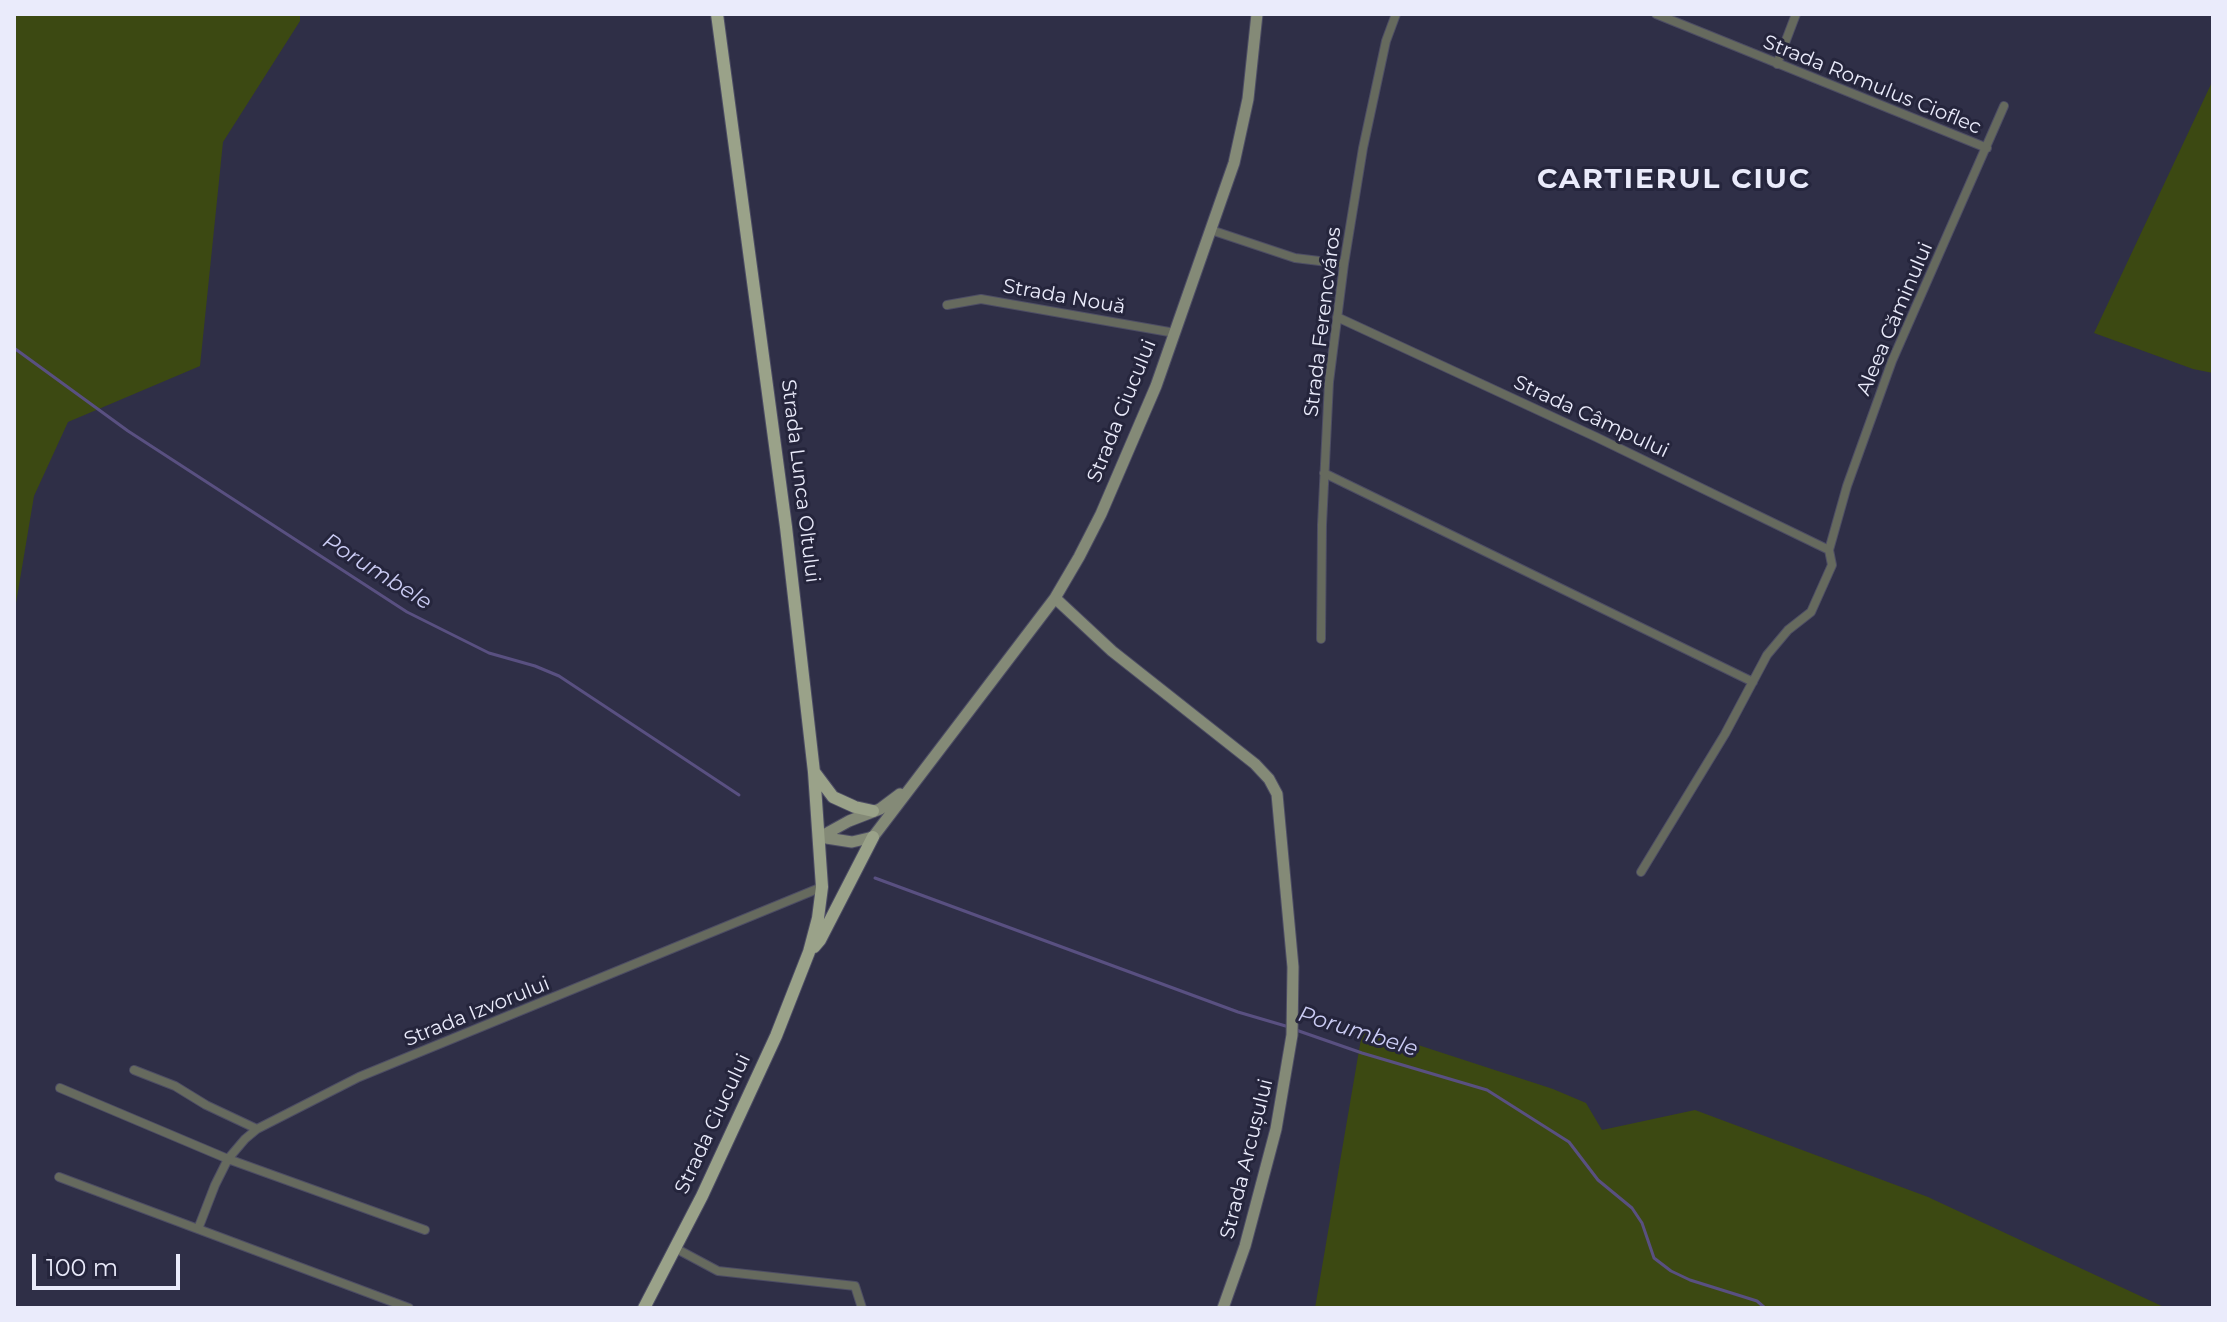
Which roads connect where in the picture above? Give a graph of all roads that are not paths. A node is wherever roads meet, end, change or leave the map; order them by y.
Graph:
1 (717, 14) edge
2 (1257, 14) edge
3 (1396, 14) edge
4 (1656, 14) edge
5 (1796, 14) edge
6 (1777, 64) junction
7 (2004, 106) dead end
8 (1987, 148) junction
9 (1211, 230) junction
10 (1344, 264) junction
11 (947, 305) dead end
12 (1337, 317) junction
13 (1175, 333) junction
14 (1324, 473) junction
15 (1829, 550) junction
16 (1055, 598) junction
17 (1321, 639) dead end
18 (1753, 682) junction
19 (814, 772) junction
20 (921, 777) junction
21 (873, 811) junction
22 (820, 837) junction
23 (873, 837) junction
24 (1641, 872) dead end
25 (822, 887) junction
26 (809, 952) junction
27 (134, 1070) dead end
28 (60, 1088) dead end
29 (257, 1129) junction
30 (228, 1159) junction
31 (59, 1177) dead end
32 (198, 1229) junction
33 (425, 1230) dead end
34 (675, 1248) junction
35 (409, 1308) edge
36 (644, 1308) edge
37 (862, 1308) edge
38 (1223, 1308) edge

1 - 19 main road, Strada Lunca Oltului
2 - 9 main road, Strada Ciucului
3 - 10 street, Strada Ferencváros
4 - 6 street, Strada Romulus Cioflec
5 - 6 street
6 - 8 street, Strada Romulus Cioflec
7 - 8 street, Aleea Căminului
8 - 15 street, Aleea Căminului
9 - 10 street
9 - 13 main road, Strada Ciucului
10 - 12 street, Strada Ferencváros
11 - 13 street, Strada Nouă
12 - 14 street, Strada Ferencváros
12 - 15 street, Strada Câmpului
13 - 16 main road, Strada Ciucului
14 - 17 street, Strada Ferencváros
14 - 18 street
15 - 18 street, Aleea Căminului
16 - 20 main road, Strada Ciucului
16 - 38 main road, Strada Arcușului
18 - 24 street, Aleea Căminului
19 - 21 main road
19 - 22 main road, Strada Lunca Oltului
20 - 21 main road
20 - 23 main road
21 - 22 main road
22 - 23 main road
22 - 25 main road, Strada Lunca Oltului
23 - 26 main road
25 - 26 main road, Strada Lunca Oltului
25 - 29 street, Strada Izvorului
26 - 34 main road, Strada Ciucului
27 - 29 street
28 - 30 street
29 - 30 street, Strada Izvorului
30 - 32 street, Strada Izvorului
30 - 33 street
31 - 32 street
32 - 35 street
34 - 36 main road, Strada Ciucului
34 - 37 street

